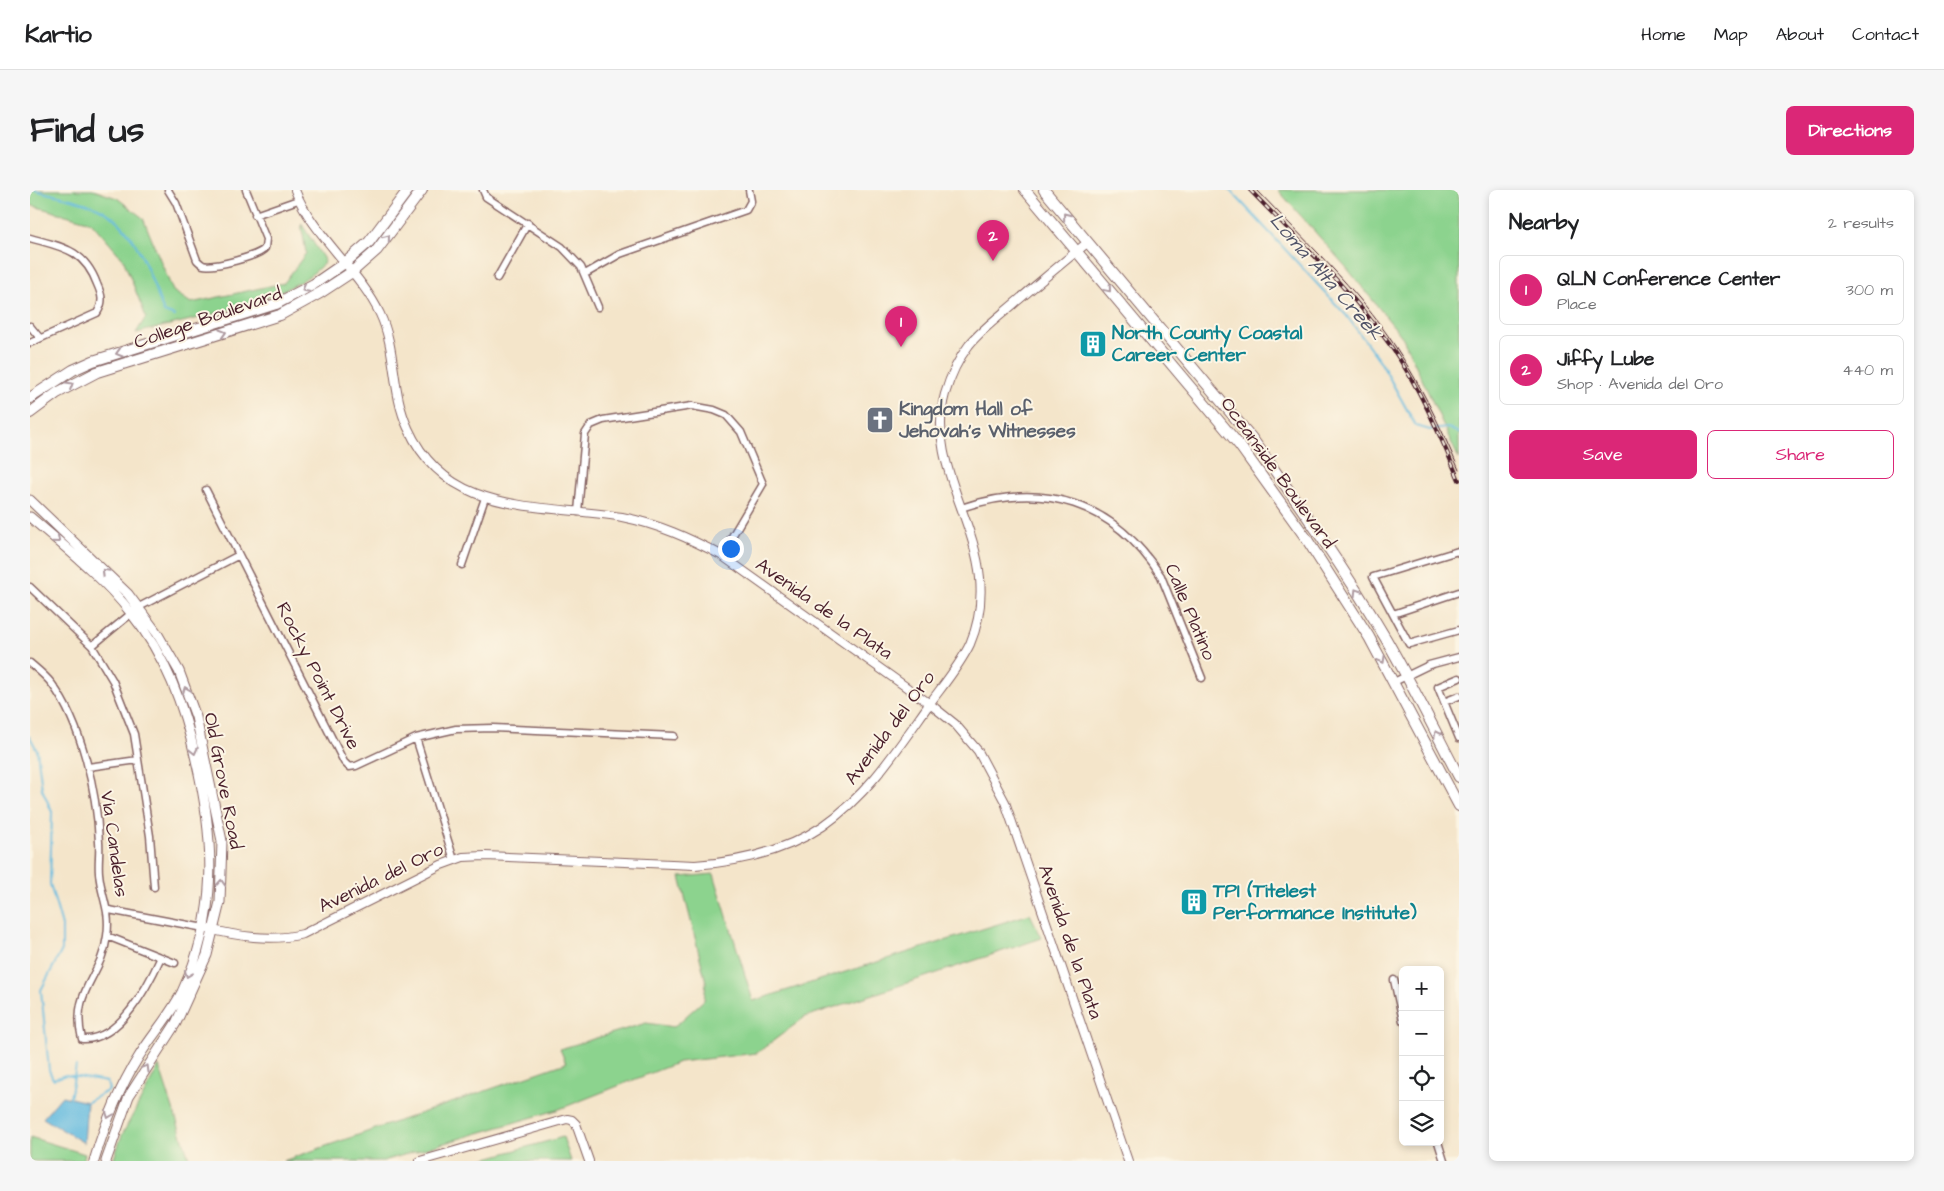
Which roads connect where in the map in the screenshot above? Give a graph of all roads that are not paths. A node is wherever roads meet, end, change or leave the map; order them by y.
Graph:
1 (168, 190) edge
2 (246, 190) edge
3 (295, 190) edge
4 (408, 190) edge
5 (422, 190) edge
6 (483, 190) edge
7 (749, 190) edge
8 (1025, 190) edge
9 (1044, 190) edge
10 (298, 200) junction
11 (255, 215) junction
12 (528, 224) junction
13 (30, 238) edge
14 (1087, 243) junction
15 (1077, 252) junction
16 (346, 262) junction
17 (352, 272) junction
18 (585, 274) junction
19 (496, 278) dead end
20 (598, 306) dead end
21 (30, 326) edge
22 (40, 337) junction
23 (30, 343) edge
24 (30, 398) edge
25 (30, 413) edge
26 (206, 490) dead end
27 (485, 498) junction
28 (30, 500) edge
29 (961, 508) junction
30 (578, 512) junction
31 (30, 517) edge
32 (1459, 554) edge
33 (239, 555) junction
34 (721, 555) junction
35 (462, 565) dead end
36 (30, 587) edge
37 (1459, 592) edge
38 (135, 610) junction
39 (1393, 614) junction
40 (1459, 630) edge
41 (92, 646) junction
42 (1459, 658) edge
43 (30, 663) edge
44 (1406, 676) junction
45 (1202, 678) dead end
46 (1459, 678) edge
47 (1394, 682) junction
48 (1459, 696) edge
49 (1444, 702) junction
50 (930, 704) junction
51 (1459, 715) edge
52 (1451, 718) junction
53 (1458, 735) edge
54 (674, 736) dead end
55 (416, 738) junction
56 (138, 760) junction
57 (88, 767) junction
58 (1459, 777) edge
59 (1459, 806) edge
60 (454, 860) junction
61 (154, 887) dead end
62 (108, 910) junction
63 (204, 928) junction
64 (215, 931) junction
65 (107, 936) junction
66 (160, 957) junction
67 (175, 963) dead end
68 (1394, 980) dead end
69 (1401, 1011) edge
70 (1439, 1146) edge
71 (94, 1161) edge
72 (106, 1161) edge
73 (420, 1161) edge
74 (589, 1161) edge
75 (1128, 1161) edge
76 (1444, 1161) edge

1 - 11 street
2 - 11 street
3 - 10 street, Avenida de la Plata
4 - 16 main road, College Boulevard
17 -> 5 main road, College Boulevard
6 - 12 street
7 - 18 street
8 - 15 main road, Oceanside Boulevard
14 -> 9 main road, Oceanside Boulevard
10 - 11 street
10 - 16 street, Avenida de la Plata
12 - 18 street
12 - 19 street
13 - 22 street
14 - 15 street, Avenida del Oro
44 -> 14 main road, Oceanside Boulevard
15 - 29 street, Avenida del Oro
15 -> 47 main road, Oceanside Boulevard
16 - 17 street, Avenida de la Plata
16 -> 24 main road, College Boulevard
25 -> 17 main road, College Boulevard
17 - 27 street, Avenida de la Plata
18 - 20 street
21 - 22 street
22 - 23 street
26 - 33 street, Rocky Point Drive
27 - 30 street, Avenida de la Plata
27 - 35 street
38 -> 28 main road, Old Grove Road
29 - 45 street, Calle Platino
29 - 50 street, Avenida del Oro
30 - 34 street, Avenida de la Plata
30 - 34 street
31 -> 38 main road, Old Grove Road
32 - 39 street
33 - 38 street
33 - 55 street, Rocky Point Drive
34 - 50 street, Avenida de la Plata
36 - 41 street
37 - 39 street
38 - 41 street
38 -> 63 main road, Old Grove Road
64 -> 38 main road, Old Grove Road
39 - 40 street
41 - 56 street
42 - 44 street
43 - 57 street, Via Candelas
44 - 47 street
58 -> 44 main road, Oceanside Boulevard
46 - 49 street
47 - 59 main road, Oceanside Boulevard
48 - 49 street
49 - 52 street
50 - 60 street, Avenida del Oro
50 - 75 street, Avenida de la Plata
51 - 52 street
52 - 53 street
54 - 55 street, Rocky Point Drive
55 - 60 street
56 - 57 street
56 - 61 street
57 - 62 street, Via Candelas
60 - 64 street, Avenida del Oro
62 - 63 street
62 - 65 street, Via Candelas
63 - 64 street, Avenida del Oro
63 -> 71 main road, Old Grove Road
72 -> 64 main road, Old Grove Road
65 - 66 street
65 - 66 street, Via Candelas
66 - 67 street
68 - 69 street
70 - 76 street
73 - 74 street

